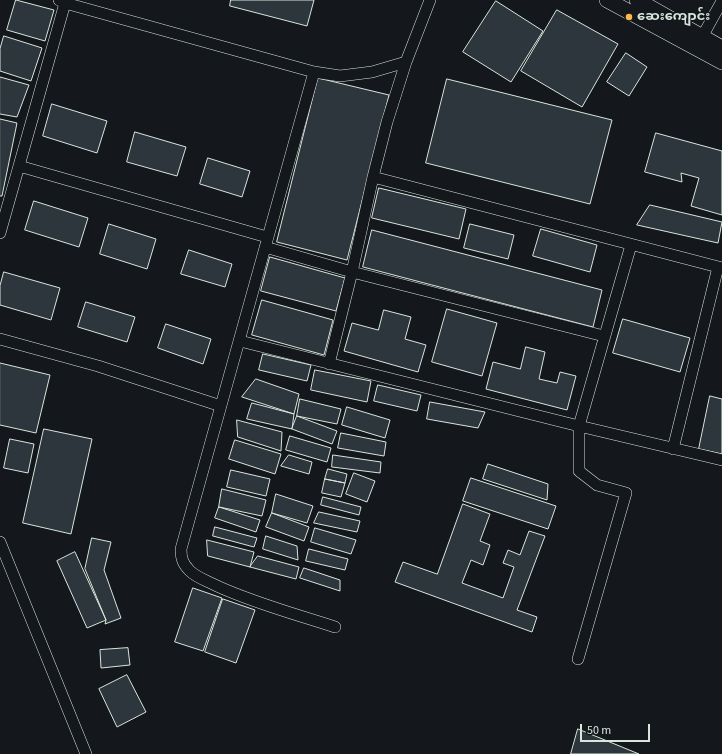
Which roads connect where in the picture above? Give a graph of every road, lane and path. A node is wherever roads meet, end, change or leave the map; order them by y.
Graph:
1 (430, 0) edge
2 (607, 0) edge
3 (637, 0) edge
4 (62, 1) edge
5 (722, 1) edge
6 (702, 37) junction
7 (722, 48) edge
8 (406, 62) junction
9 (722, 62) edge
10 (314, 72) junction
11 (19, 166) junction
12 (373, 177) junction
13 (0, 233) edge
14 (266, 242) junction
15 (631, 246) junction
16 (720, 265) edge
17 (352, 272) junction
18 (604, 336) junction
19 (0, 339) edge
20 (240, 341) junction
21 (329, 364) junction
22 (221, 406) junction
23 (579, 426) junction
24 (673, 449) junction
25 (722, 460) edge
26 (0, 542) edge
27 (335, 627) dead end
28 (578, 659) dead end
29 (86, 754) edge

1 - 8 street
2 - 9 highway
3 - 6 highway
4 - 10 street
4 - 11 street
5 - 6 street
6 - 7 highway
8 - 10 street
8 - 12 street
10 - 14 street
11 - 13 street
11 - 14 street
12 - 15 street
12 - 17 street
14 - 17 street
14 - 20 street
15 - 16 street
15 - 18 street
16 - 24 street
17 - 18 street
17 - 21 street
18 - 23 street
19 - 22 street
20 - 21 street
20 - 22 street
21 - 23 street
22 - 27 street
23 - 24 street
23 - 28 street
24 - 25 street
26 - 29 street

